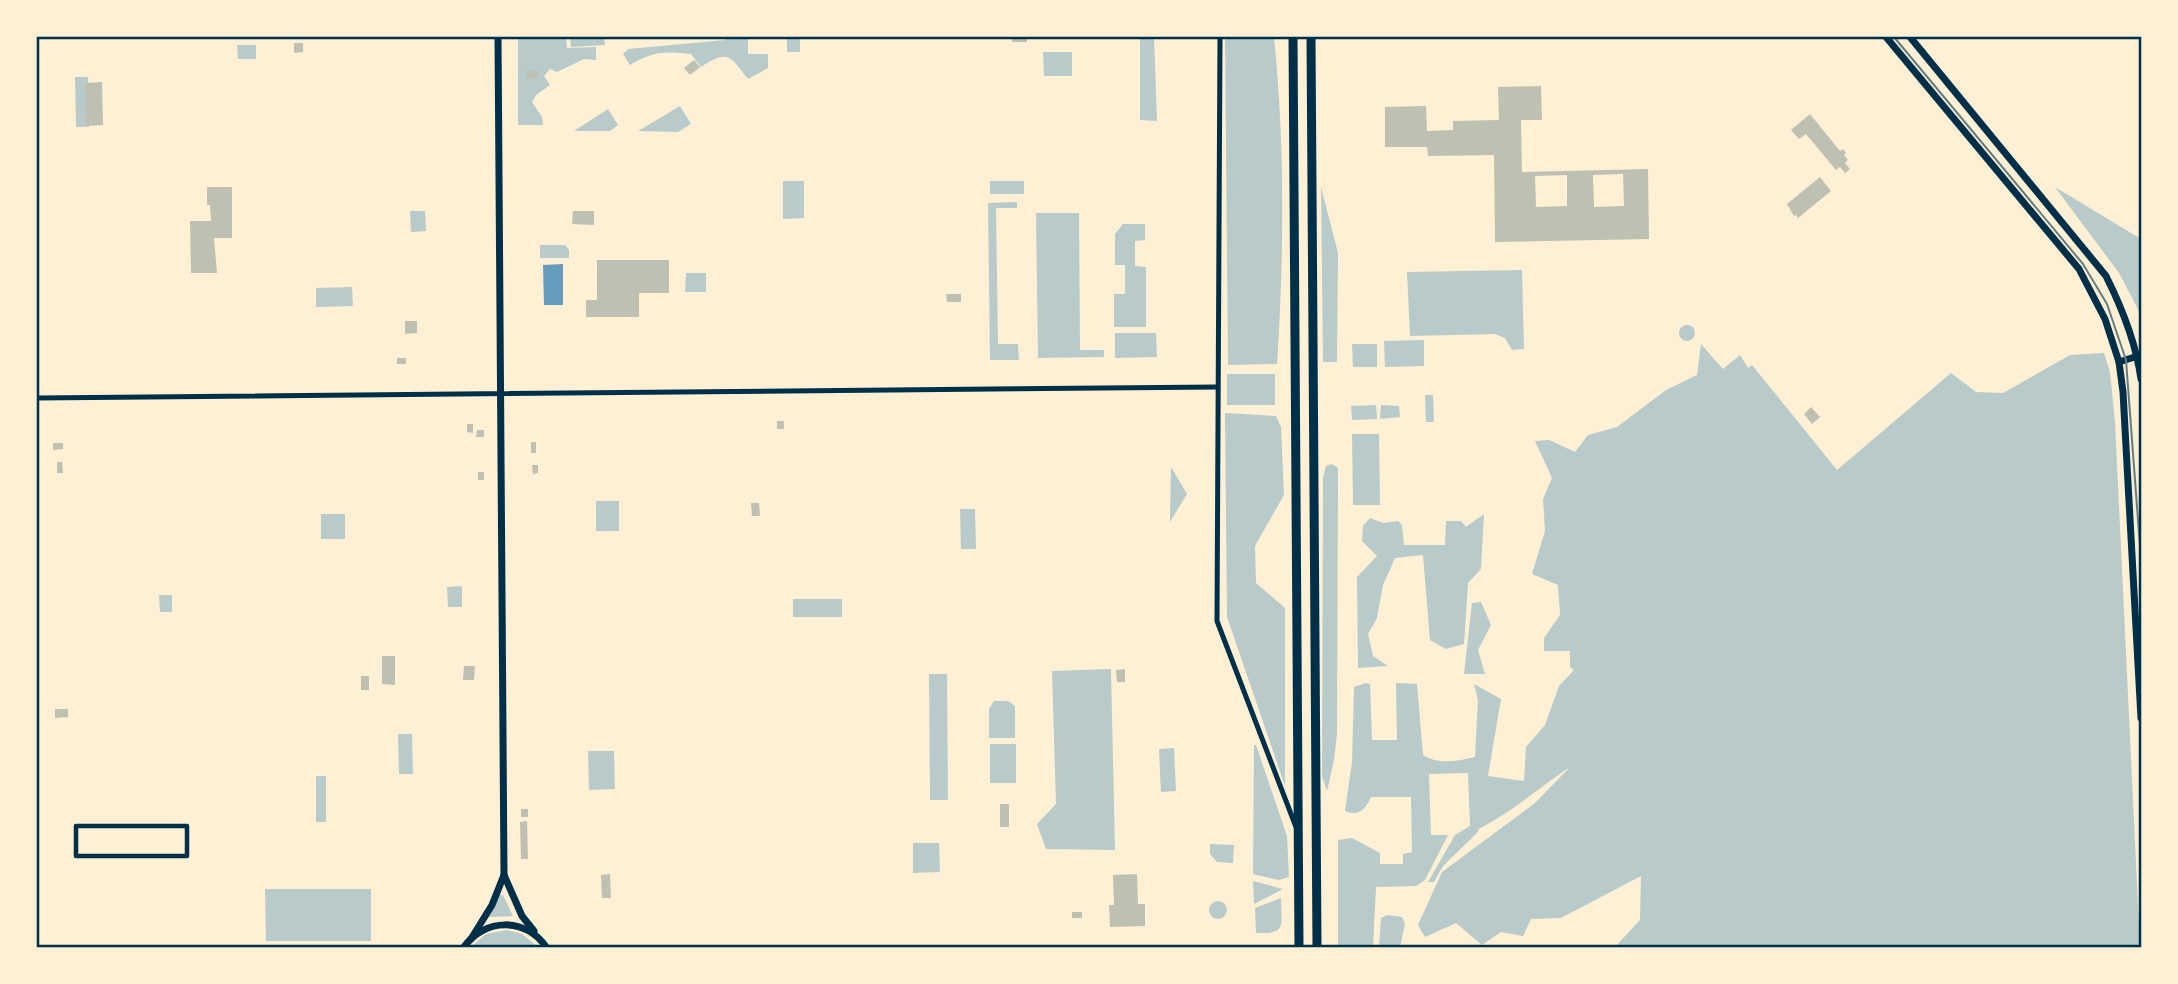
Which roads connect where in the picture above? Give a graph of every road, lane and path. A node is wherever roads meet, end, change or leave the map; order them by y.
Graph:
1 (498, 37) edge
2 (1220, 37) edge
3 (1291, 37) edge
4 (1312, 37) edge
5 (1886, 37) edge
6 (1910, 37) edge
7 (2140, 356) edge
8 (2119, 362) junction
9 (2141, 379) edge
10 (1217, 387) junction
11 (500, 394) junction
12 (37, 398) edge
13 (2141, 718) edge
14 (1297, 830) junction
15 (187, 856) joint
16 (504, 875) junction
17 (542, 942) edge
18 (465, 945) edge
19 (554, 947) edge
20 (1299, 947) edge
21 (1317, 947) edge

1 - 11 street
2 - 10 street
3 - 14 main road
4 - 21 main road
5 - 8 street
6 - 7 street
7 - 8 street
7 - 9 street
8 - 13 street
10 - 11 street
10 - 14 street
11 - 12 street
11 - 16 street
14 - 20 main road
15 - 15 street
16 - 17 street
16 - 18 street
17 - 18 street
17 - 19 street

